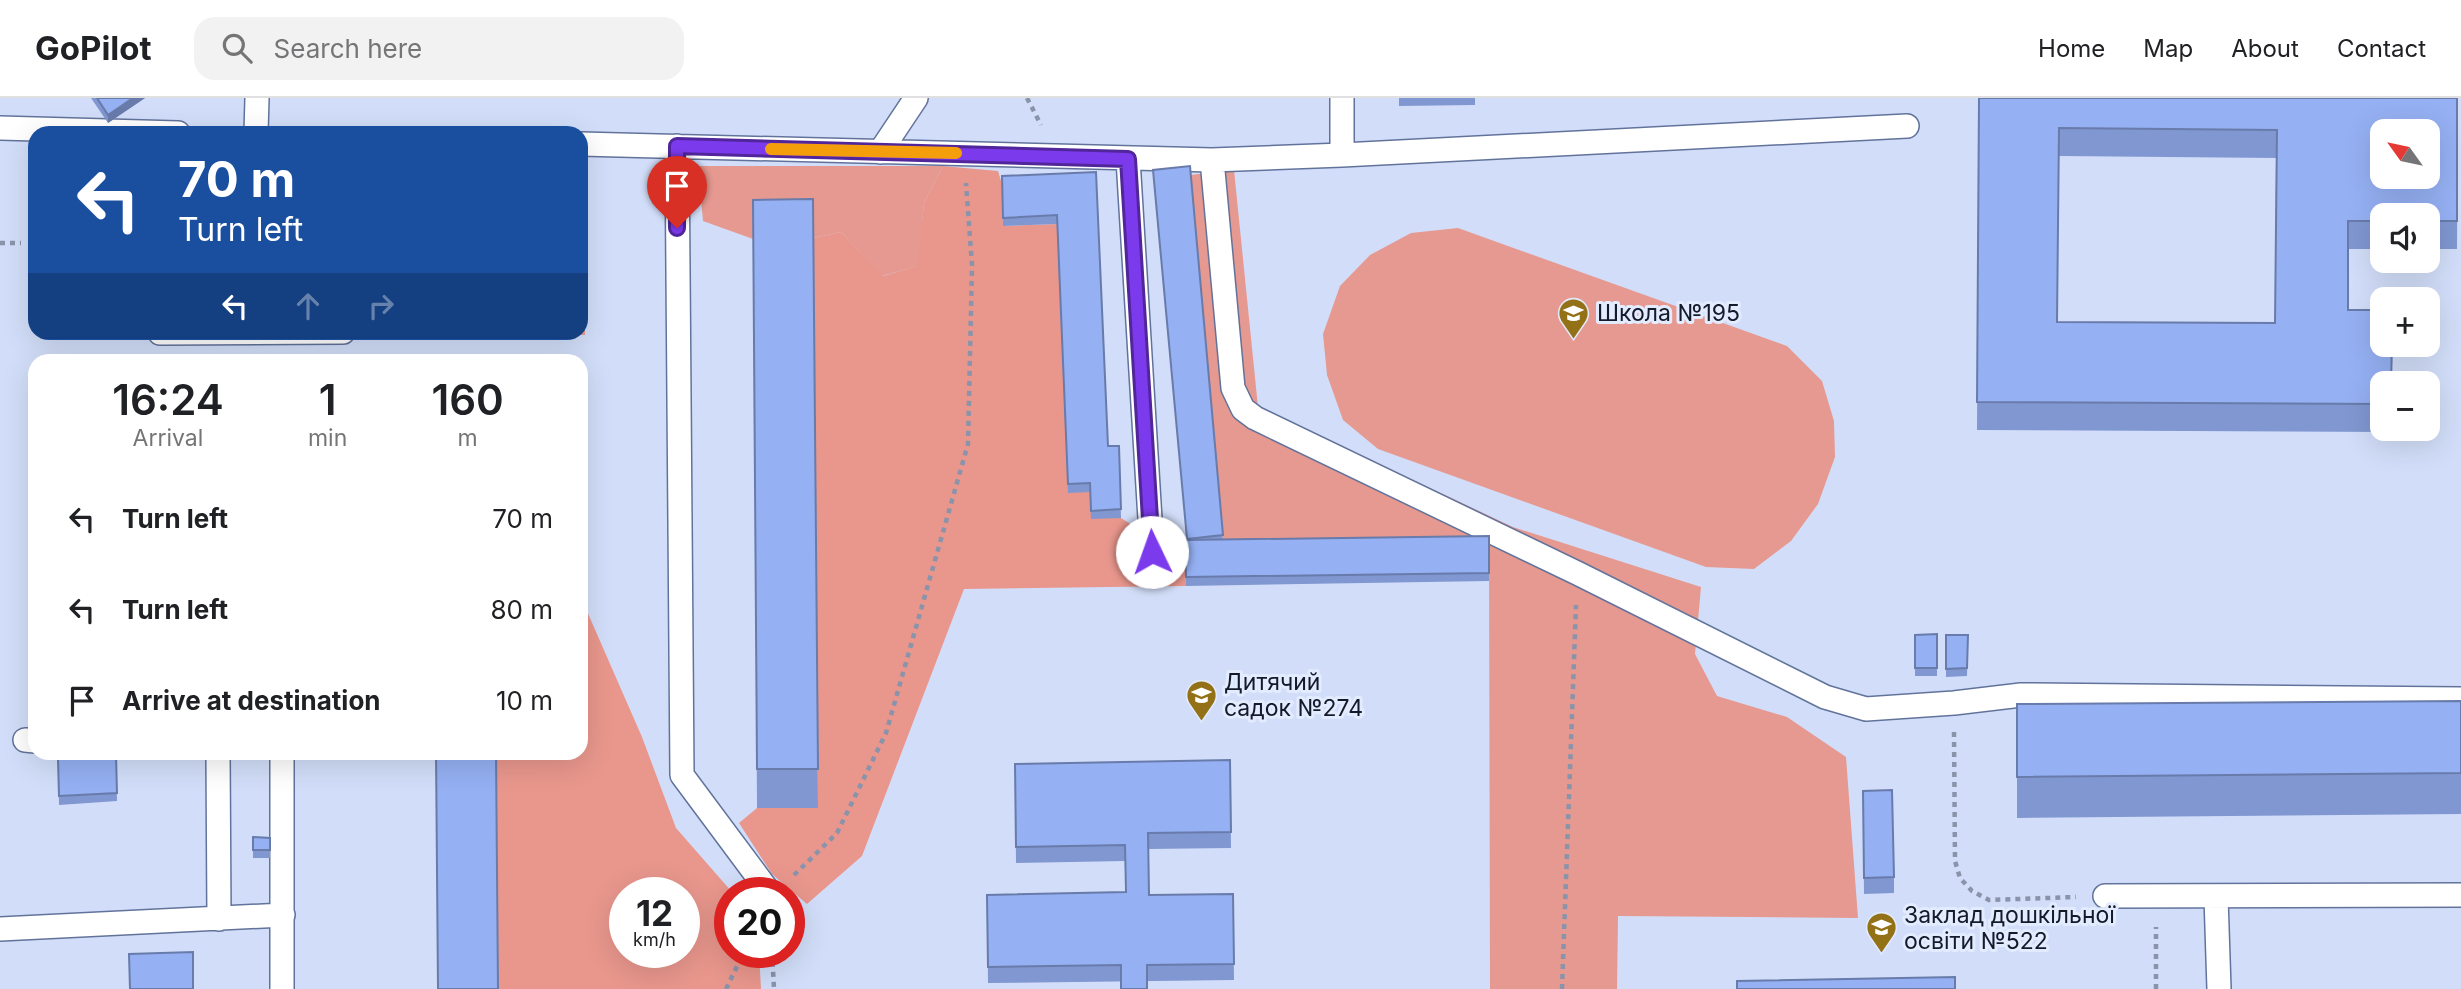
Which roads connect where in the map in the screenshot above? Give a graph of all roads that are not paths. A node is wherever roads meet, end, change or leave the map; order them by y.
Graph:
1 (257, 98) edge
2 (916, 98) edge
3 (1342, 98) edge
4 (256, 126) edge
5 (1907, 126) dead end
6 (0, 128) edge
7 (28, 129) edge
8 (588, 144) edge
9 (677, 146) junction
10 (880, 152) junction
11 (1342, 155) junction
12 (1128, 159) junction
13 (1212, 160) junction
14 (1152, 552) dead end
15 (2461, 699) edge
16 (218, 760) edge
17 (282, 760) edge
18 (758, 877) edge
19 (2461, 895) edge
20 (2105, 896) road end
21 (2216, 897) junction
22 (283, 915) junction
23 (219, 919) junction
24 (0, 929) edge
25 (282, 989) edge
26 (2219, 989) edge

1 - 4 lane
2 - 10 lane
3 - 11 lane
5 - 11 lane
6 - 7 lane
8 - 9 lane
9 - 10 lane
9 - 18 lane
10 - 12 lane
11 - 13 lane
12 - 13 lane
12 - 14 lane
13 - 15 lane
16 - 23 lane
17 - 22 lane
19 - 21 lane
20 - 21 lane
21 - 26 lane
22 - 23 lane
22 - 25 lane
23 - 24 lane

